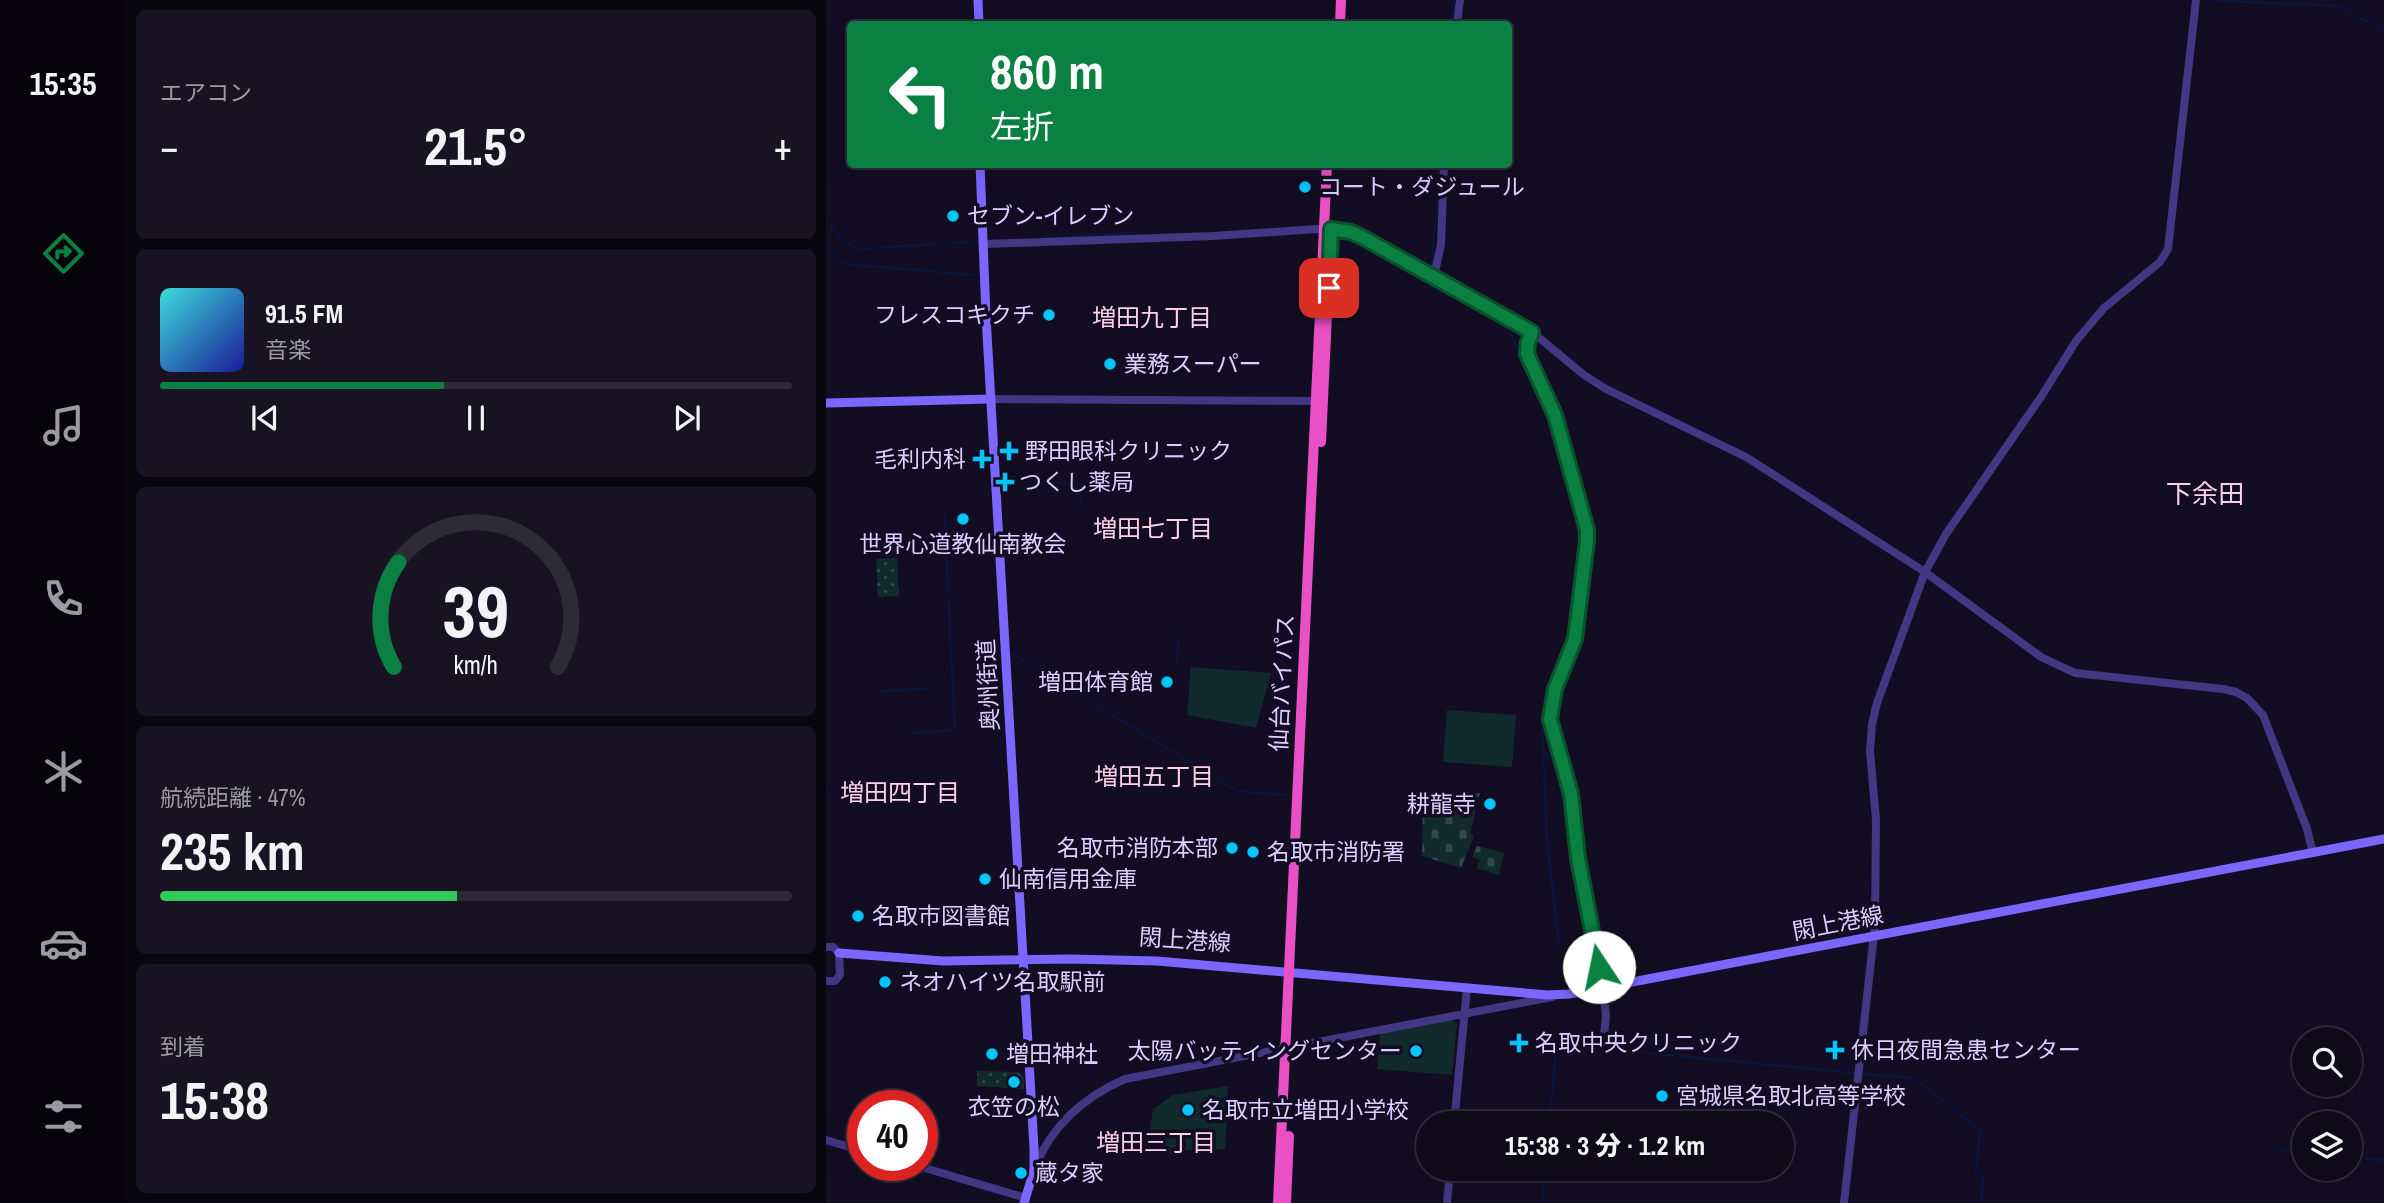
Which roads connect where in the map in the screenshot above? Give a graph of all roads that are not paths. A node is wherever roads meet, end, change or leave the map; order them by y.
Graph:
1 (978, 0) edge
2 (1335, 0) edge
3 (1341, 0) edge
4 (1460, 0) edge
5 (2196, 1) edge
6 (979, 21) edge
7 (1334, 21) edge
8 (1340, 21) edge
9 (1457, 21) edge
10 (980, 168) edge
11 (1327, 168) edge
12 (1334, 168) edge
13 (1444, 168) edge
14 (1328, 229) junction
15 (984, 244) junction
16 (1434, 276) junction
17 (1532, 332) junction
18 (991, 399) junction
19 (1319, 401) junction
20 (826, 403) edge
21 (1925, 572) junction
22 (2384, 839) edge
23 (2313, 853) junction
24 (1874, 936) junction
25 (826, 947) edge
26 (839, 953) junction
27 (1022, 960) junction
28 (1291, 971) junction
29 (826, 981) edge
30 (1603, 987) junction
31 (1467, 988) junction
32 (1524, 993) junction
33 (1569, 994) junction
34 (1520, 1003) junction
35 (1465, 1013) junction
36 (1603, 1044) dead end
37 (1289, 1046) junction
38 (1455, 1111) edge
39 (826, 1140) edge
40 (1046, 1145) junction
41 (847, 1146) edge
42 (1034, 1148) junction
43 (1034, 1170) junction
44 (938, 1172) edge
45 (1449, 1181) edge
46 (1025, 1200) edge
47 (1278, 1203) edge
48 (1286, 1203) edge
49 (1447, 1203) edge
50 (1844, 1203) edge

1 - 6 main road
2 - 7 highway
3 - 8 highway
4 - 9 street
5 - 21 street
10 - 15 main road, 奥州街道
11 - 14 highway, 仙台バイパス
12 - 14 highway, 仙台バイパス
13 - 16 street
14 - 15 street
14 - 16 street
14 - 19 highway, 仙台バイパス
15 - 18 main road, 奥州街道
16 - 17 street
17 - 21 street
17 - 30 street
18 - 19 street
18 - 20 main road
18 - 27 main road, 奥州街道
19 - 28 highway, 仙台バイパス
21 - 23 street
21 - 24 street
22 - 23 main road, 閖上港線
23 - 24 main road, 閖上港線
24 - 30 main road, 閖上港線
24 - 50 street
25 - 26 street
26 - 27 main road, 閖上港線
26 - 29 street
27 - 28 main road, 閖上港線
27 - 42 main road, 奥州街道
28 - 31 main road, 閖上港線
28 - 37 highway, 仙台バイパス
30 - 33 main road, 閖上港線
30 - 36 street
31 - 32 main road, 閖上港線
31 - 35 street
32 - 33 main road, 閖上港線
32 - 34 street
33 - 34 street
34 - 35 street
35 - 37 street
35 - 38 street
37 - 40 street
37 - 47 highway, 仙台バイパス
37 - 48 highway, 仙台バイパス
39 - 41 street
40 - 42 street
40 - 43 street
42 - 43 main road, 奥州街道
43 - 46 main road, 奥州街道
44 - 46 street
45 - 49 street

